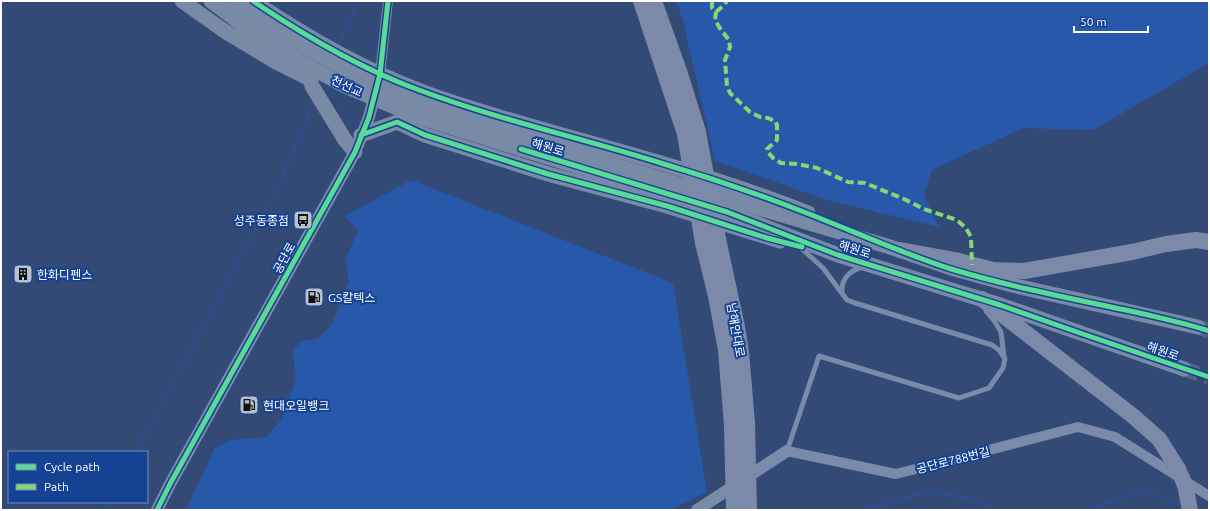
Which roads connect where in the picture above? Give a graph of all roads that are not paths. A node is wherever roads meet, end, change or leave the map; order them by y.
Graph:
1 (182, 1) edge
2 (211, 1) edge
3 (233, 1) edge
4 (253, 1) edge
5 (388, 1) edge
6 (640, 1) edge
7 (654, 1) edge
8 (380, 74) junction
9 (441, 98) junction
10 (419, 132) junction
11 (692, 133) junction
12 (362, 135) junction
13 (522, 144) junction
14 (354, 152) junction
15 (1209, 242) edge
16 (799, 246) junction
17 (895, 249) junction
18 (838, 254) junction
19 (876, 266) junction
20 (842, 293) junction
21 (981, 304) junction
22 (1198, 328) tunnel mouth
23 (1004, 359) junction
24 (1184, 369) tunnel mouth
25 (739, 425) junction
26 (787, 451) junction
27 (1209, 496) edge
28 (157, 510) edge
29 (697, 510) edge
30 (734, 510) edge
31 (749, 510) edge
32 (1190, 510) edge

1 - 14 main road
2 - 13 main road, 천선교, bridge
3 - 13 main road, 천선교, bridge
4 - 8 main road
5 - 8 street, 공단로
6 - 11 highway
7 - 11 highway
8 - 9 main road
8 - 12 street, 공단로
9 - 10 main road
9 - 17 main road
10 - 12 main road
10 - 16 main road
11 - 25 highway, 남해안대로, bridge
11 - 25 highway, 남해안대로, bridge
12 - 14 street, 공단로
13 - 17 main road, 해원로
13 - 18 main road, 해원로
14 - 28 street, 공단로
15 - 17 highway
16 - 18 main road
16 - 20 lane
17 - 22 main road, 해원로
18 - 19 main road, 해원로
19 - 20 lane
19 - 21 main road, 해원로
20 - 23 lane
21 - 23 lane
21 - 24 main road, 해원로
21 - 32 highway, bridge
23 - 26 lane
25 - 30 highway, bridge
25 - 31 highway, bridge
26 - 27 street, 공단로788번길
26 - 29 street

